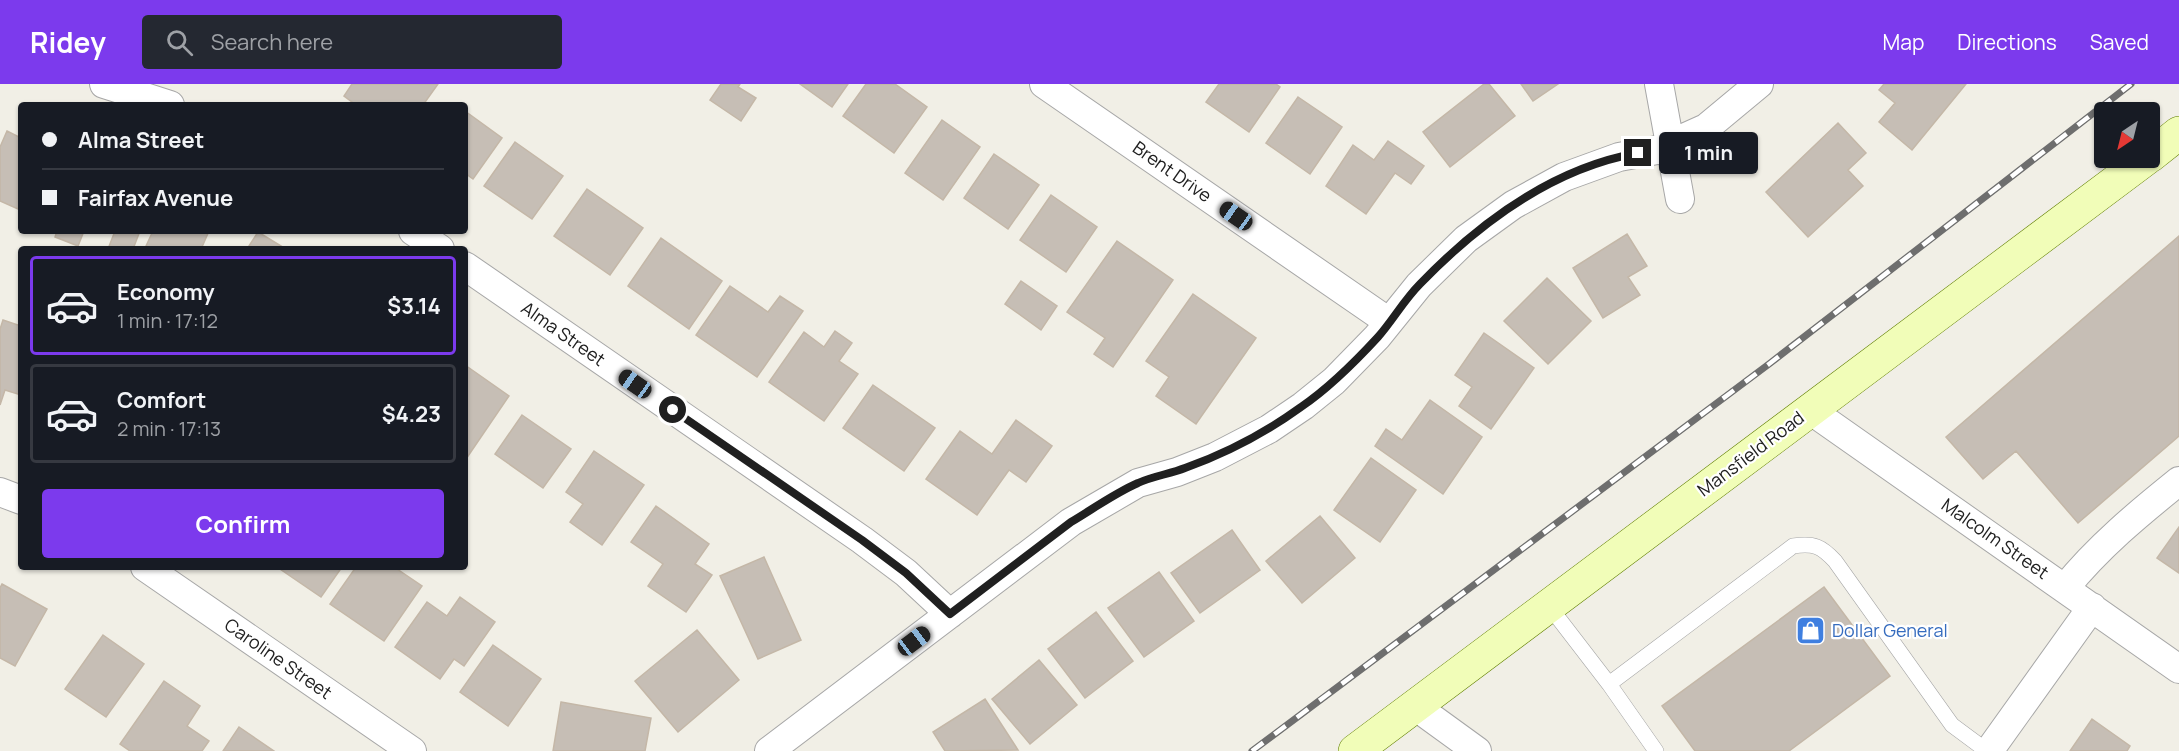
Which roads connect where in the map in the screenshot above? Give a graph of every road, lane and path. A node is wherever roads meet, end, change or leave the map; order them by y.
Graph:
1 (105, 84) edge
2 (1044, 84) edge
3 (1659, 84) edge
4 (1759, 84) edge
5 (166, 97) edge
6 (2179, 134) edge
7 (1671, 145) junction
8 (2160, 148) edge
9 (2133, 168) edge
10 (1680, 199) dead end
11 (418, 234) edge
12 (436, 246) edge
13 (468, 268) edge
14 (1389, 322) junction
15 (1810, 410) junction
16 (2179, 481) edge
17 (0, 492) edge
18 (18, 499) edge
19 (149, 570) edge
20 (2065, 588) junction
21 (1549, 606) junction
22 (2092, 607) junction
23 (950, 614) junction
24 (2179, 669) edge
25 (1609, 684) junction
26 (1415, 706) junction
27 (412, 751) edge
28 (769, 751) edge
29 (1355, 751) edge
30 (1477, 751) edge
31 (1656, 751) edge
32 (1988, 751) edge

1 - 5 street
2 - 14 street, Brent Drive
3 - 7 street
4 - 7 street
6 - 8 main road, Mansfield Road
7 - 10 street
7 - 14 street
9 - 15 main road, Mansfield Road
11 - 12 street
13 - 23 street, Alma Street
14 - 23 street
15 - 20 street, Malcolm Street
15 - 21 main road, Mansfield Road
16 - 20 street
17 - 18 street
19 - 27 street, Caroline Street
20 - 22 street, Malcolm Street
21 - 25 lane
21 - 26 main road, Mansfield Road
22 - 24 street, Malcolm Street
22 - 32 street
23 - 28 street
25 - 31 lane
25 - 32 lane
26 - 29 main road, Mansfield Road
26 - 30 street

